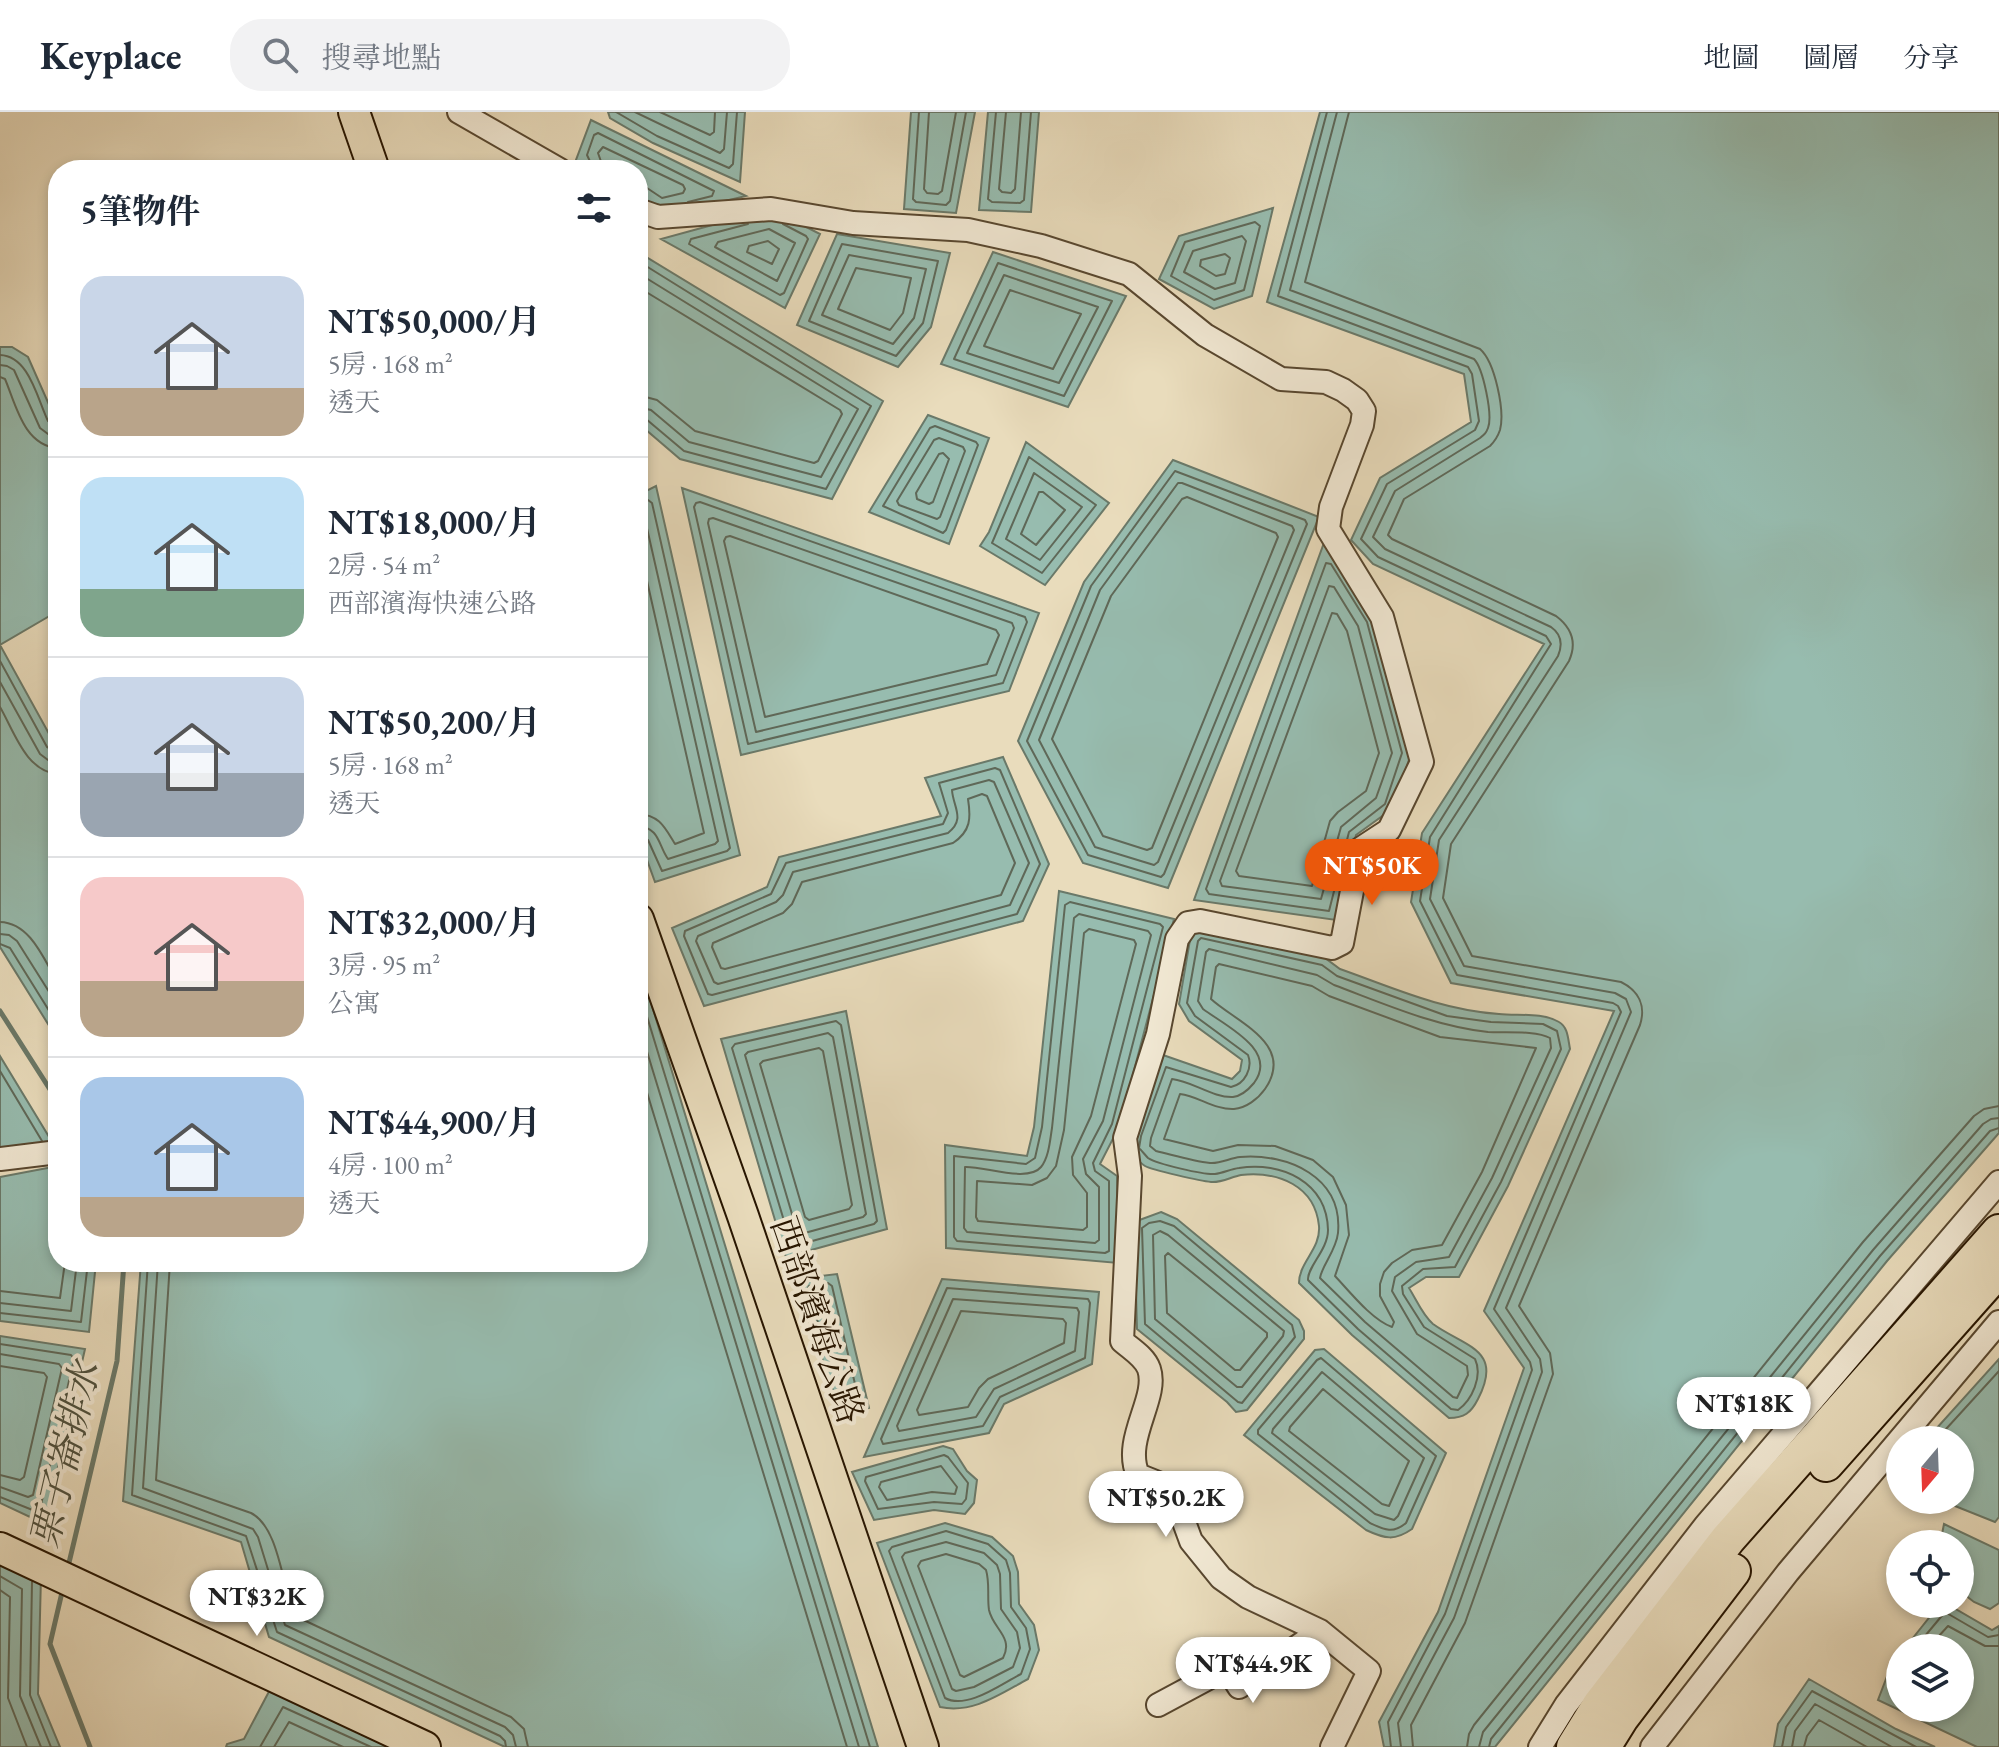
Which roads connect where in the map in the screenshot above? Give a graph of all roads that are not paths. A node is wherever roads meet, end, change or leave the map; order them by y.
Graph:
1 (354, 112) edge
2 (459, 112) edge
3 (371, 160) edge
4 (543, 160) edge
5 (648, 214) edge
6 (648, 947) edge
7 (48, 1153) edge
8 (0, 1159) edge
9 (1999, 1182) edge
10 (1999, 1232) edge
11 (1999, 1269) edge
12 (1999, 1322) edge
13 (8, 1552) edge
14 (1320, 1631) junction
15 (1158, 1705) dead end
16 (425, 1747) edge
17 (923, 1747) edge
18 (1332, 1747) edge
19 (1540, 1747) edge
20 (1574, 1747) edge
21 (1603, 1747) edge
22 (1652, 1747) edge

1 - 3 main road
2 - 4 street
5 - 14 street
6 - 17 main road, 西部濱海公路
7 - 8 street
9 - 19 street
10 - 20 highway
11 - 21 highway
12 - 22 street
13 - 16 main road
14 - 15 street
14 - 18 street

